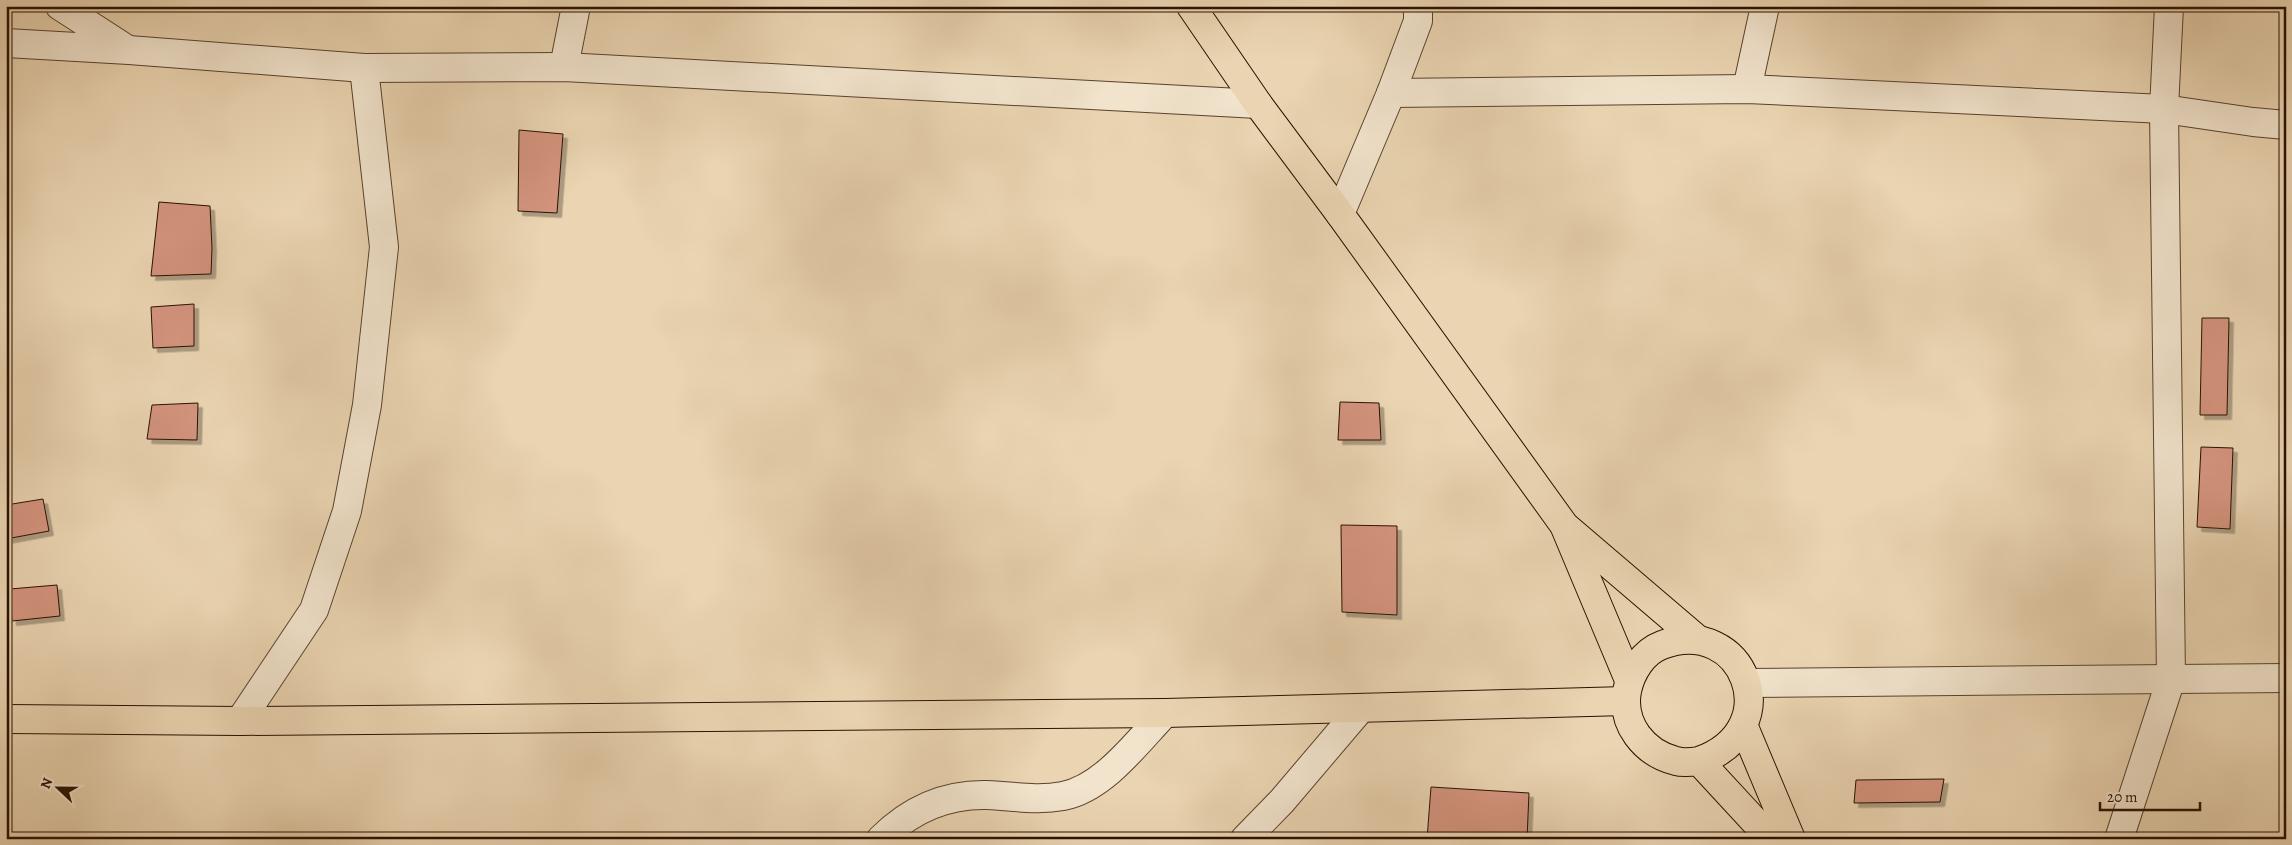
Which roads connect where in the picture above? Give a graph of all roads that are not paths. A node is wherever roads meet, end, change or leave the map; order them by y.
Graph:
1 (60, 6) edge
2 (576, 6) edge
3 (1190, 6) edge
4 (1418, 6) edge
5 (1765, 6) edge
6 (2169, 6) edge
7 (6, 43) edge
8 (128, 50) junction
9 (564, 67) junction
10 (364, 68) junction
11 (1747, 89) junction
12 (1391, 93) junction
13 (1258, 104) junction
14 (2164, 109) junction
15 (2286, 125) edge
16 (1340, 214) junction
17 (1564, 525) junction
18 (1697, 639) junction
19 (2286, 678) edge
20 (2171, 679) junction
21 (1747, 683) junction
22 (1627, 691) junction
23 (1361, 708) junction
24 (1164, 713) junction
25 (6, 719) edge
26 (240, 721) junction
27 (1744, 726) junction
28 (1699, 762) junction
29 (881, 839) edge
30 (1245, 839) edge
31 (1771, 839) edge
32 (1791, 839) edge
33 (2119, 839) edge

1 - 8 street
2 - 9 street
3 - 13 main road
4 - 12 street
5 - 11 street
6 - 14 street
7 - 8 street
8 - 10 street
9 - 10 street
9 - 13 street
10 - 26 street
11 - 12 street
11 - 14 street
12 - 16 street
13 - 16 main road
14 - 15 street
14 - 20 street
16 - 17 main road
17 - 18 main road
17 - 22 main road
18 - 21 main road
18 - 22 main road
19 - 20 street
20 - 21 street
20 - 33 street
21 - 27 main road
22 - 23 main road
22 - 28 main road
23 - 24 main road
23 - 30 street
24 - 26 main road
24 - 29 street
25 - 26 main road
27 - 28 main road
27 - 32 main road
28 - 31 main road

